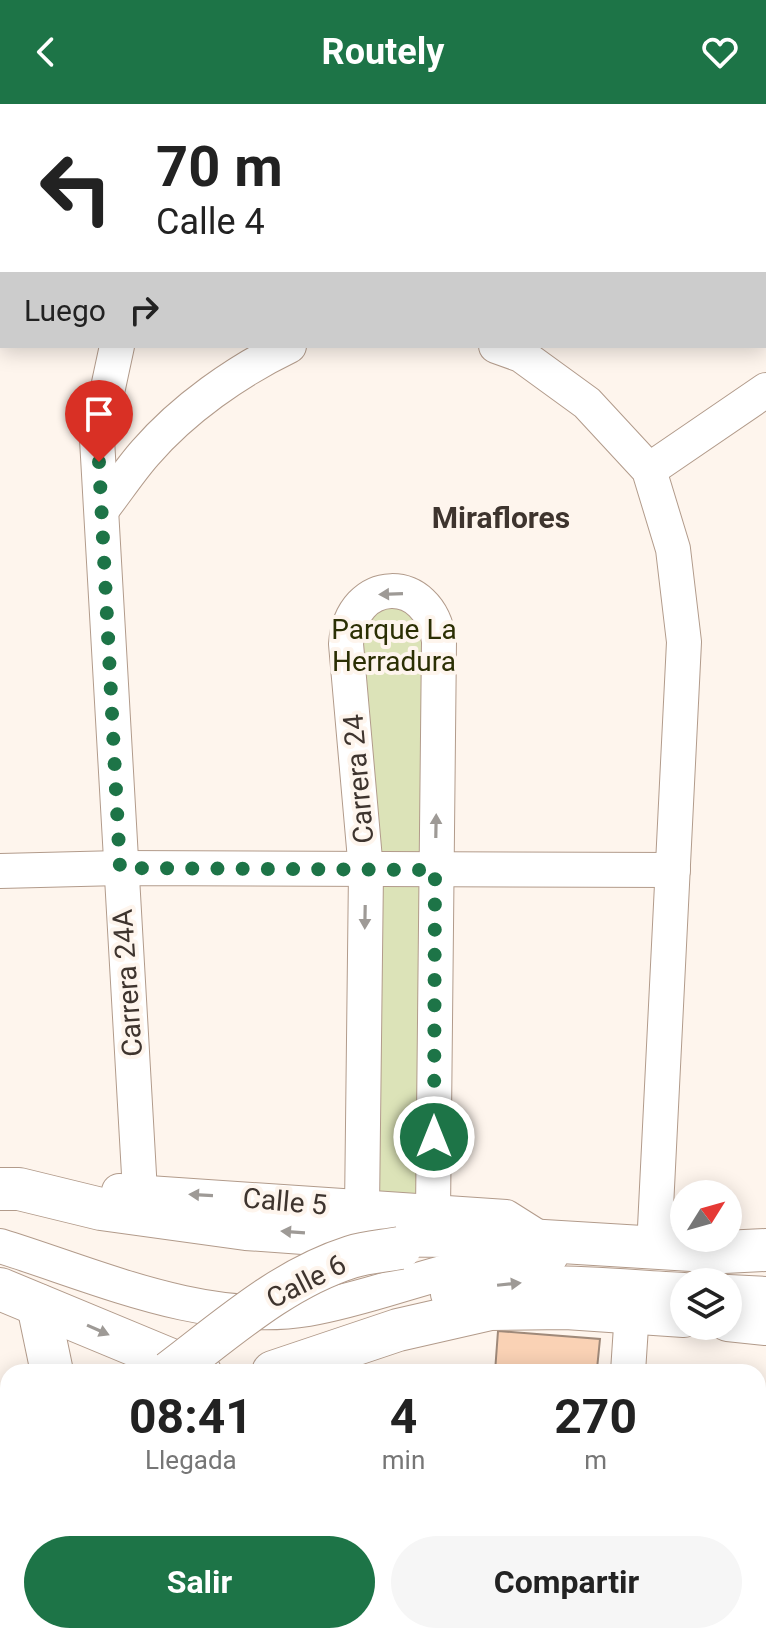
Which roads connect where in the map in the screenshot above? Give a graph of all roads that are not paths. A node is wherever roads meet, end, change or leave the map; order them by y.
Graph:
1 (117, 348) edge
2 (285, 348) edge
3 (502, 348) edge
4 (766, 390) edge
5 (649, 470) junction
6 (103, 508) junction
7 (120, 868) junction
8 (435, 870) junction
9 (673, 870) junction
10 (0, 871) edge
11 (366, 871) junction
12 (9, 1189) edge
13 (140, 1192) junction
14 (362, 1209) junction
15 (448, 1224) junction
16 (399, 1241) junction
17 (0, 1246) edge
18 (654, 1248) junction
19 (766, 1250) edge
20 (0, 1261) edge
21 (766, 1266) edge
22 (0, 1289) edge
23 (670, 1289) edge
24 (742, 1293) edge
25 (766, 1294) edge
26 (38, 1305) junction
27 (632, 1311) junction
28 (670, 1315) edge
29 (742, 1321) edge
30 (766, 1324) edge
31 (50, 1364) edge
32 (181, 1364) edge
33 (181, 1364) edge
34 (297, 1364) edge
35 (629, 1364) edge

1 - 6 street, Carrera 24A
2 - 6 street
3 - 5 street
4 - 5 street
5 - 9 street
6 - 7 street, Carrera 24A
7 - 10 street
7 - 11 street
7 - 13 street, Carrera 24A
8 - 9 street
8 - 11 street
8 -> 11 street, Carrera 24
8 - 15 street, Carrera 24
9 - 18 street
11 -> 14 street, Carrera 24
12 - 13 street, Calle 5
16 -> 12 main road, Calle 5
14 -> 13 street, Calle 5
14 - 15 street, Calle 5
15 - 16 main road, Calle 6
15 - 18 main road, Calle 5
16 - 32 main road, Calle 6, bridge
17 - 21 street
18 - 19 main road, Calle 5
20 -> 23 street
22 - 26 main road
24 - 25 street
26 - 31 main road
26 -> 33 main road
27 - 28 main road
27 - 34 main road
27 - 35 street
29 - 30 main road

